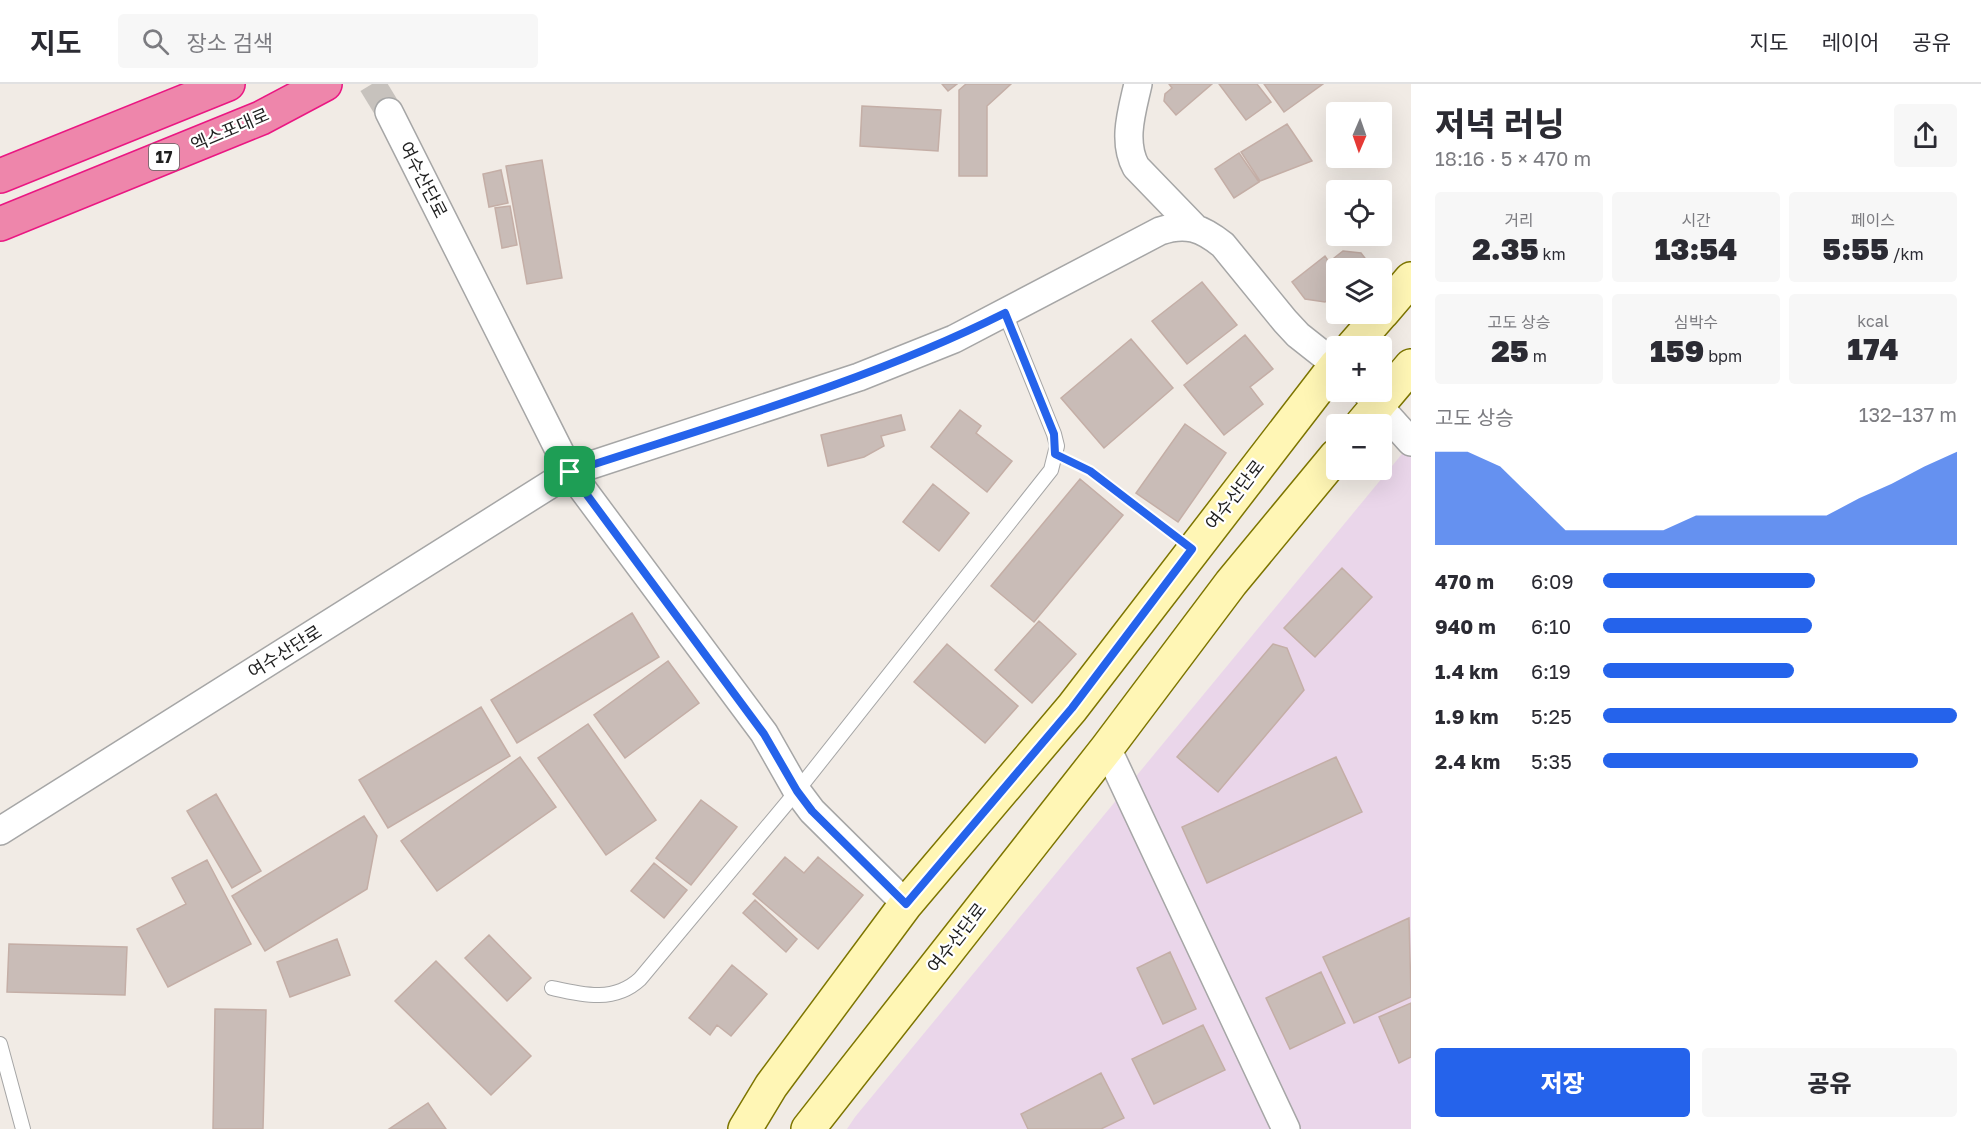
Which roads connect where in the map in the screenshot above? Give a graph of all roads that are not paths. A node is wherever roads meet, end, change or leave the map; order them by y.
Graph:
1 (228, 84) edge
2 (325, 84) edge
3 (1138, 84) edge
4 (389, 112) tunnel mouth
5 (0, 176) edge
6 (0, 224) edge
7 (1194, 226) junction
8 (1411, 279) edge
9 (1392, 301) edge
10 (1005, 313) junction
11 (1372, 324) edge
12 (1361, 336) edge
13 (1326, 357) edge
14 (1411, 366) edge
15 (1326, 378) edge
16 (1369, 407) edge
17 (1411, 442) edge
18 (1326, 468) edge
19 (570, 472) junction
20 (1107, 748) junction
21 (797, 791) junction
22 (0, 831) edge
23 (906, 904) junction
24 (552, 988) dead end
25 (0, 1044) edge
26 (23, 1129) edge
27 (745, 1129) edge
28 (808, 1129) edge
29 (1286, 1129) edge

1 - 5 highway, 17
2 - 6 highway, 엑스포대로 / 17
3 - 7 street, 여수산단로
4 - 19 street, 여수산단로
7 - 10 street, 여수산단로
7 - 13 street, 여수산단로
8 - 9 street
10 - 19 street, 여수산단로
10 - 21 lane
11 - 12 street
14 - 16 street
15 - 23 street, 여수산단로
16 - 17 street
18 - 20 street, 여수산단로
19 - 21 street, 여수산단로
19 - 22 street, 여수산단로
20 - 28 street, 여수산단로
20 - 29 street
21 - 23 street, 여수산단로
21 - 24 lane
23 - 27 street, 여수산단로
25 - 26 lane

